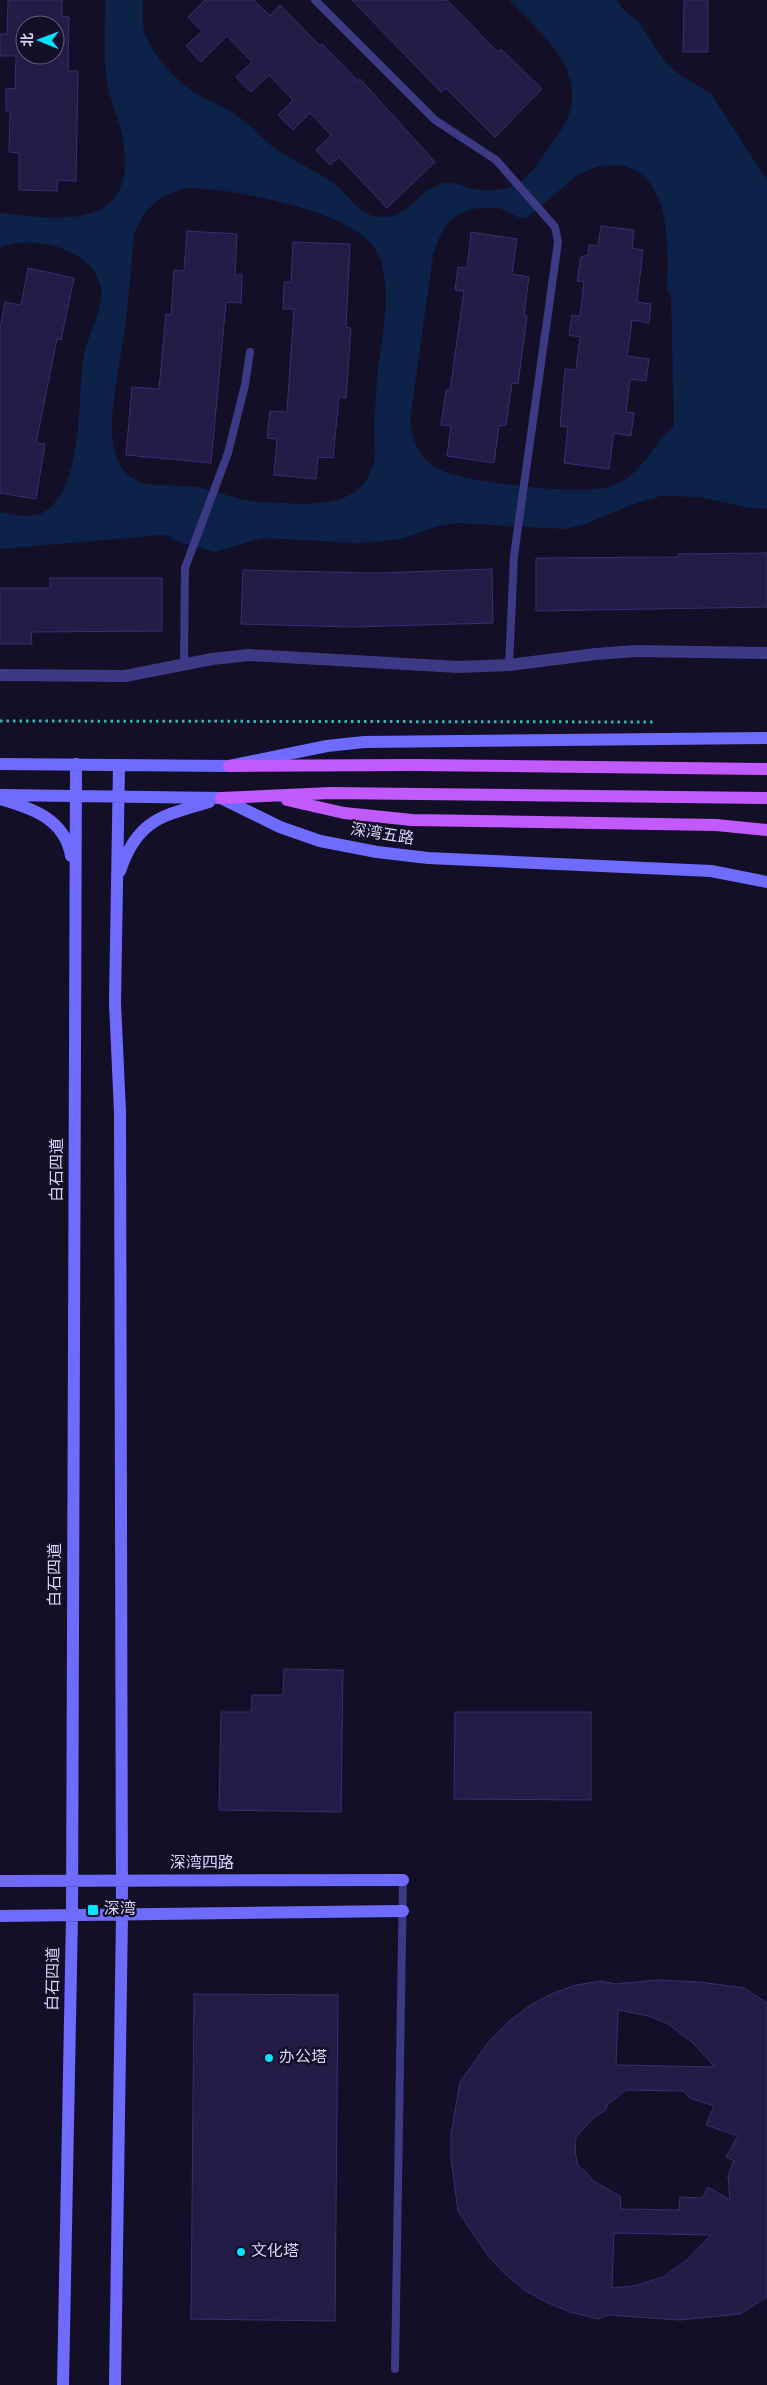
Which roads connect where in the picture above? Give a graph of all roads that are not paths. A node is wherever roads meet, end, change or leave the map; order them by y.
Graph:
1 (315, 0) edge
2 (250, 352) dead end
3 (767, 653) edge
4 (184, 665) junction
5 (509, 665) junction
6 (0, 675) edge
7 (767, 738) edge
8 (0, 764) edge
9 (76, 764) junction
10 (119, 765) junction
11 (229, 766) junction
12 (767, 769) edge
13 (0, 795) edge
14 (76, 796) junction
15 (118, 796) junction
16 (268, 796) junction
17 (220, 798) junction
18 (767, 798) edge
19 (0, 799) edge
20 (767, 830) edge
21 (75, 878) junction
22 (767, 882) edge
23 (116, 883) junction
24 (403, 1880) joint
25 (0, 1881) edge
26 (72, 1881) junction
27 (122, 1881) junction
28 (403, 1911) junction
29 (0, 1916) edge
30 (72, 1916) junction
31 (122, 1916) junction
32 (395, 2369) dead end
33 (63, 2385) edge
34 (115, 2385) edge

1 - 5 lane
2 - 4 lane
3 - 5 street
4 - 5 street
4 - 6 street
7 - 11 street
8 - 9 street
9 - 10 street
9 - 14 street, 白石四道
10 - 11 street
10 - 15 street
11 - 12 main road
13 - 14 street, 深湾五路
14 - 15 street, 深湾五路
14 - 21 street, 白石四道
15 - 17 street, 深湾五路
15 - 23 street
16 - 17 main road
16 - 18 main road
16 - 20 main road
17 - 22 street, 深湾五路
17 - 23 street
19 - 21 street
21 - 26 street, 白石四道
23 - 27 street
24 - 27 street, 深湾四路
24 - 28 lane
25 - 26 street, 深湾四路
26 - 27 street, 深湾四路
26 - 30 street, 白石四道
27 - 31 street
28 - 31 street
28 - 32 lane
29 - 30 street
30 - 31 street
30 - 33 street, 白石四道
31 - 34 street

